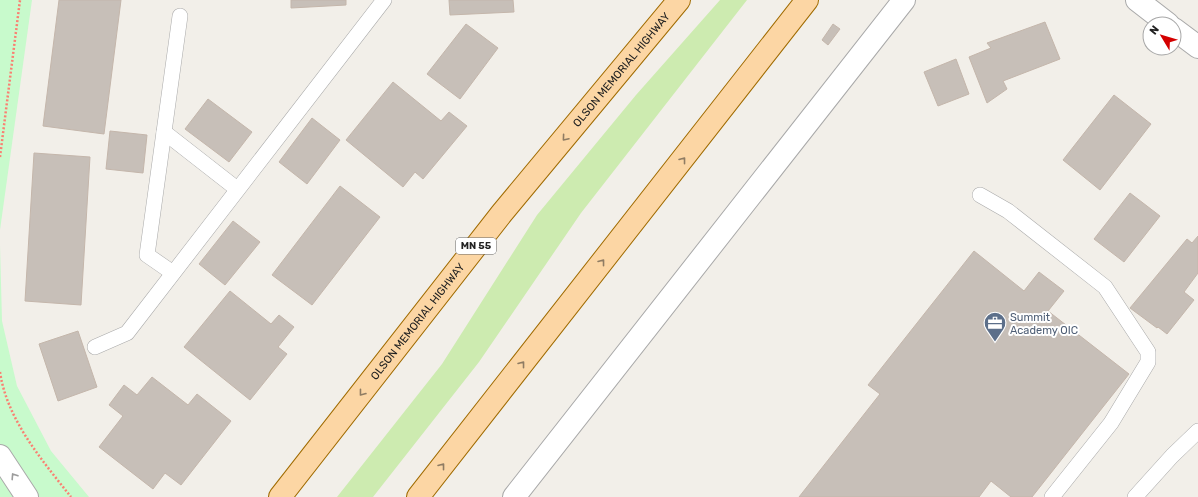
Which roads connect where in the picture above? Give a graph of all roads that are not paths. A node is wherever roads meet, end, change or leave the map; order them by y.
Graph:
1 (384, 0) edge
2 (679, 0) edge
3 (808, 0) edge
4 (904, 0) edge
5 (1137, 0) edge
6 (180, 16) dead end
7 (1158, 16) edge
8 (1182, 35) edge
9 (1197, 45) edge
10 (164, 132) junction
11 (237, 189) junction
12 (980, 194) dead end
13 (173, 273) junction
14 (95, 347) dead end
15 (1198, 431) edge
16 (0, 456) edge
17 (27, 497) edge
18 (280, 497) edge
19 (418, 497) edge
20 (514, 497) edge
21 (1052, 497) edge
22 (1135, 497) edge

1 - 11 lane
2 -> 18 main road, OLSON MEMORIAL HIGHWAY / MN 55
19 -> 3 main road
4 - 20 street
5 - 7 street
6 - 10 lane
8 - 9 street
10 - 11 lane
10 - 13 lane
11 - 13 lane
12 - 21 lane
13 - 14 lane
15 - 22 lane
17 -> 16 street

